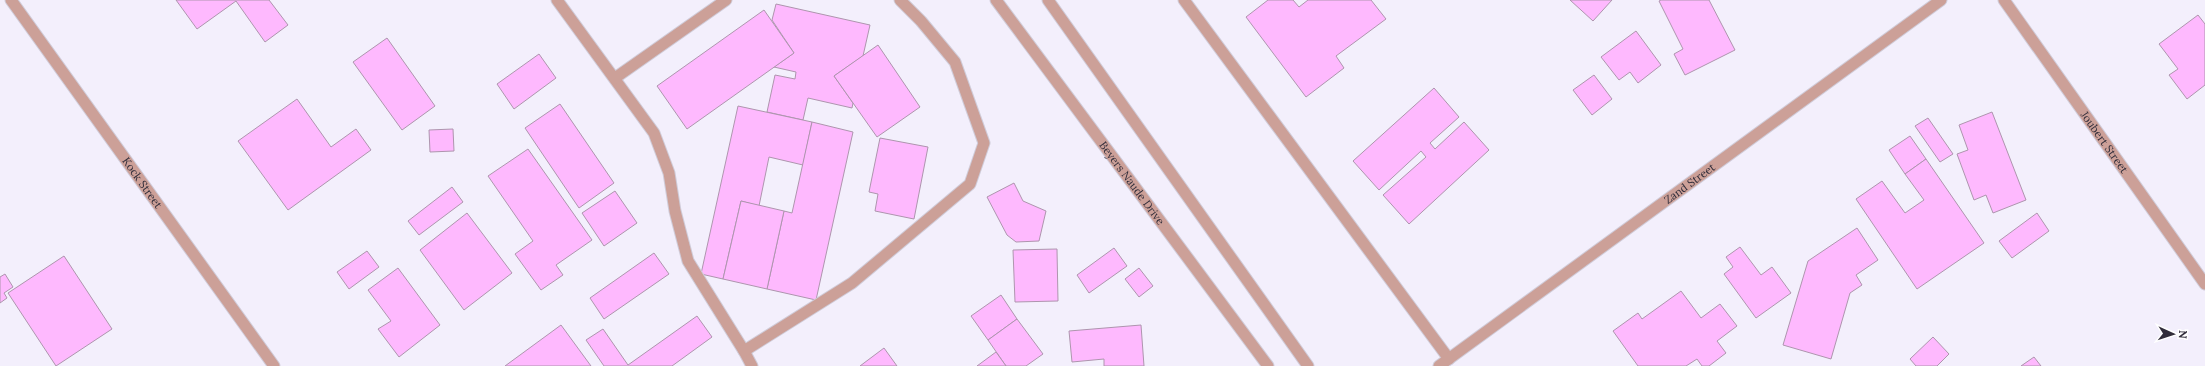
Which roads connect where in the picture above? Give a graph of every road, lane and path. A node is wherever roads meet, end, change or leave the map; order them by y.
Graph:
1 (11, 0) edge
2 (557, 0) edge
3 (726, 0) edge
4 (900, 0) edge
5 (996, 0) edge
6 (1048, 0) edge
7 (1184, 0) edge
8 (1941, 0) edge
9 (2004, 0) edge
10 (615, 78) junction
11 (2205, 284) edge
12 (744, 351) junction
13 (1449, 359) junction
14 (274, 366) edge
15 (752, 366) edge
16 (1268, 366) edge
17 (1308, 366) edge
18 (1439, 366) edge

1 - 14 street, Kock Street
2 - 10 street
3 - 10 street
4 - 12 street
5 - 16 street, Beyers Naude Drive
6 - 17 street
7 - 13 street
8 - 13 street, Zand Street
9 - 11 street, Joubert Street
10 - 12 street
12 - 15 street
13 - 18 street, Zand Street

